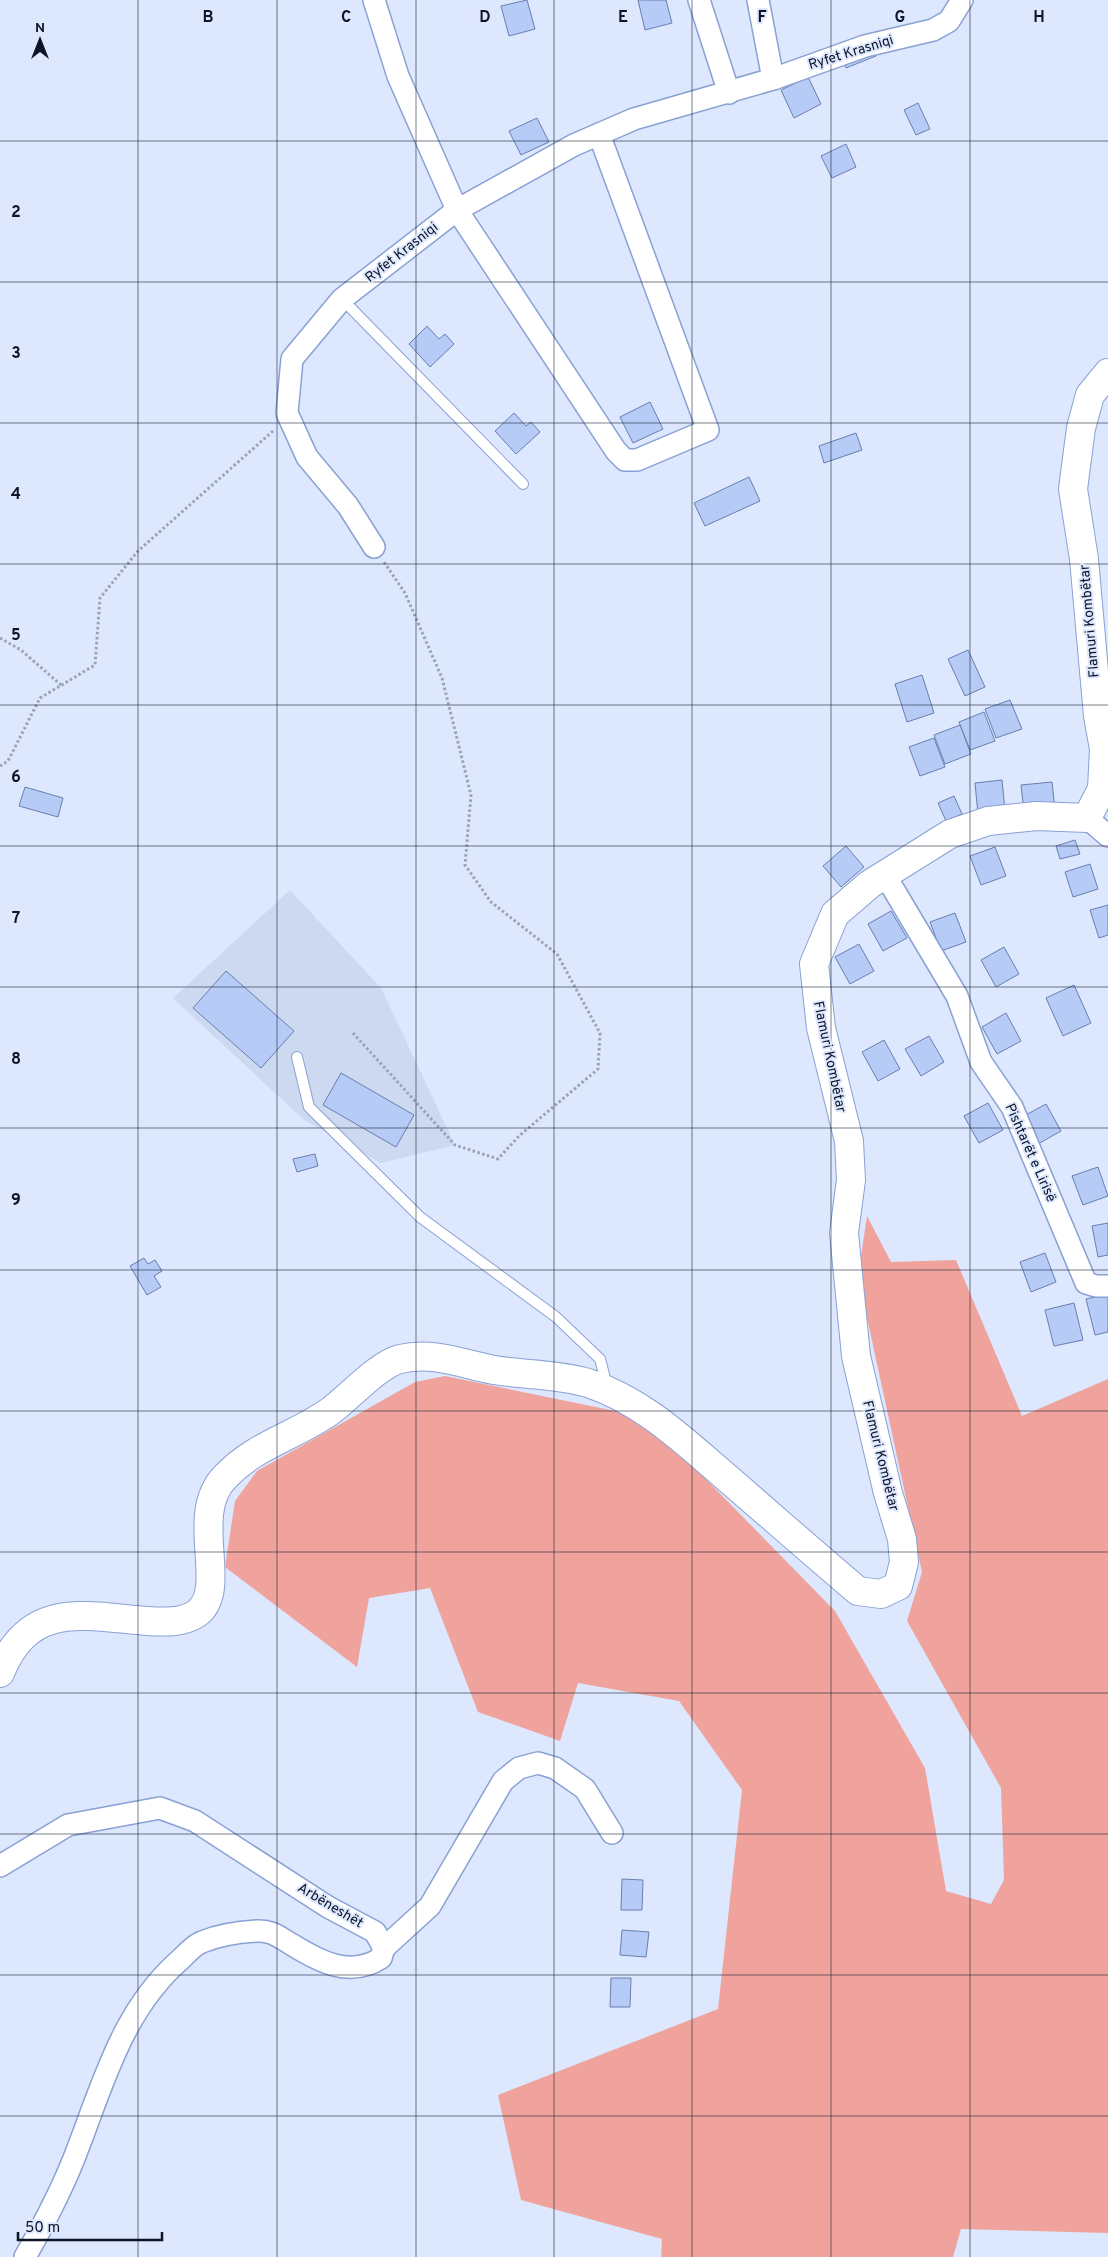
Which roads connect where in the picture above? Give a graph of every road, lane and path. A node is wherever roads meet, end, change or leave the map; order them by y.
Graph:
1 (374, 0) edge
2 (700, 0) edge
3 (758, 0) edge
4 (962, 0) edge
5 (773, 80) junction
6 (729, 93) junction
7 (599, 134) junction
8 (457, 210) junction
9 (342, 299) junction
10 (1108, 373) edge
11 (289, 418) junction
12 (523, 484) dead end
13 (374, 547) joint
14 (0, 638) edge
15 (61, 685) junction
16 (0, 766) edge
17 (1086, 818) junction
18 (1108, 836) edge
19 (885, 874) junction
20 (353, 1033) dead end
21 (296, 1057) dead end
22 (1108, 1286) edge
23 (608, 1392) junction
24 (0, 1673) edge
25 (612, 1834) dead end
26 (0, 1866) edge
27 (384, 1948) junction
28 (25, 2257) edge

1 - 8 street
2 - 6 street
3 - 5 street
4 - 5 street, Ryfet Krasniqi
5 - 6 street, Ryfet Krasniqi
6 - 7 street, Ryfet Krasniqi
7 - 8 street, Ryfet Krasniqi
7 - 8 street
8 - 9 street, Ryfet Krasniqi
9 - 11 street, Ryfet Krasniqi
9 - 12 lane
10 - 17 street, Flamuri Kombëtar
11 - 13 street, Ryfet Krasniqi
11 - 15 path
13 - 20 path
14 - 15 path
15 - 16 path
17 - 18 street
17 - 19 street, Flamuri Kombëtar
19 - 22 street, Pishtarët e Lirisë
19 - 23 street, Flamuri Kombëtar
21 - 23 lane
23 - 24 street, Flamuri Kombëtar
25 - 27 street
26 - 27 street, Arbëneshët
27 - 28 street

